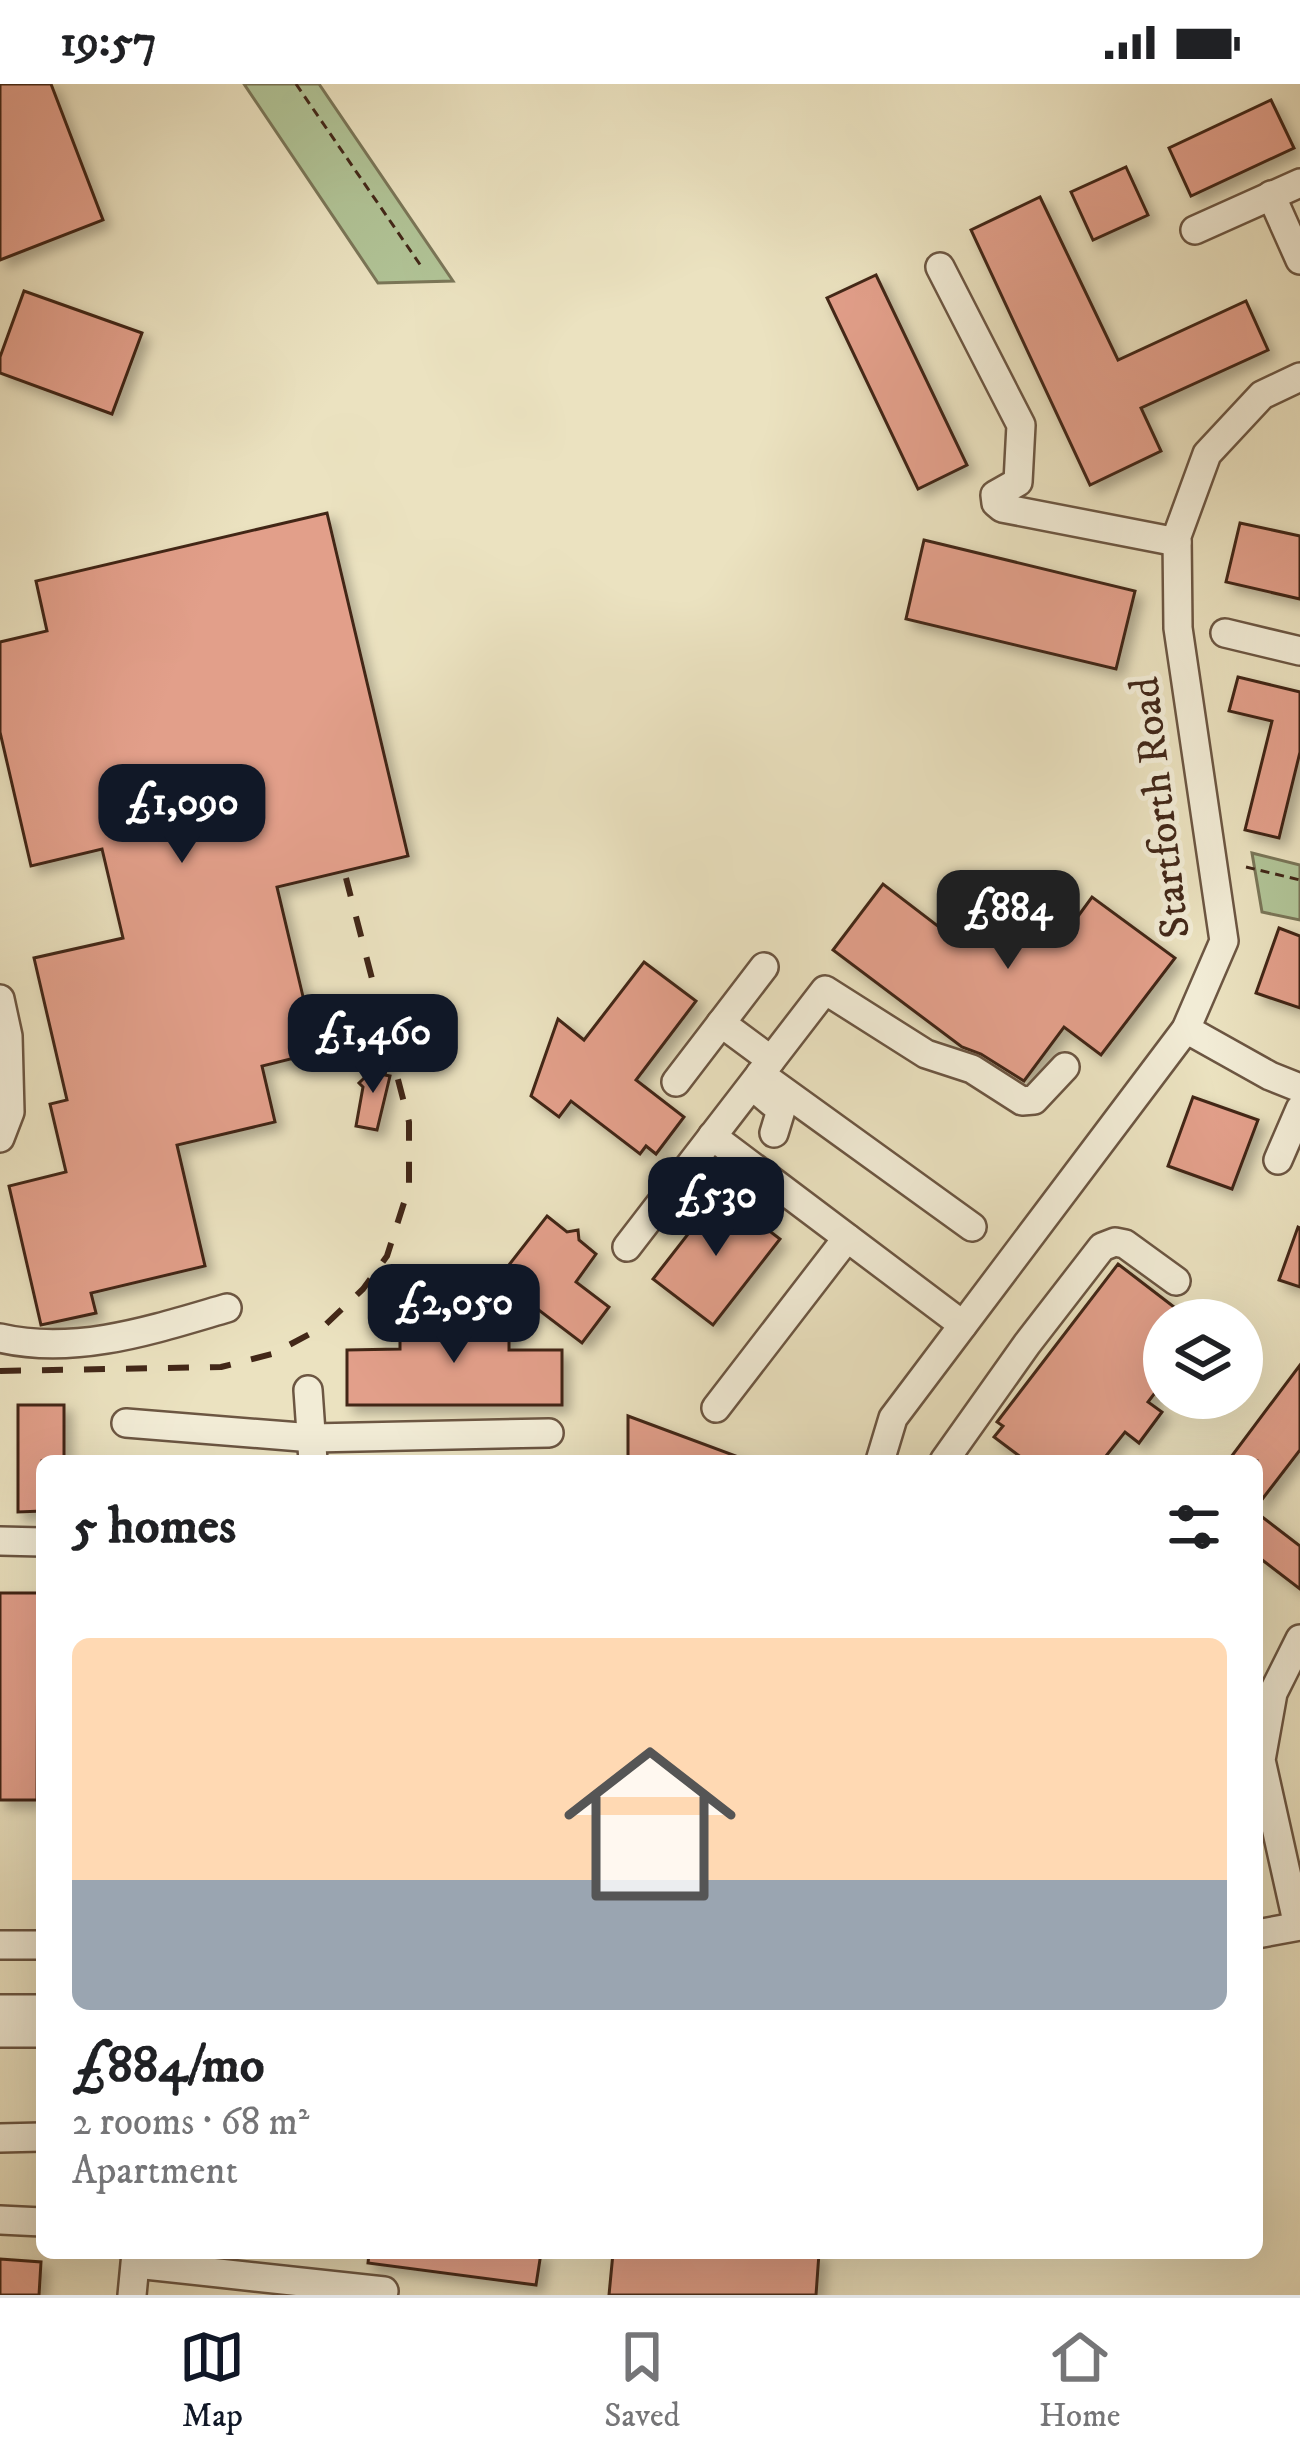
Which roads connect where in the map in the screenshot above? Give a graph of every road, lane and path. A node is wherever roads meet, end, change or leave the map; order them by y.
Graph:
1 (296, 84) edge
2 (1300, 182) edge
3 (1271, 195) junction
4 (1195, 230) dead end
5 (1300, 260) edge
6 (421, 266) dead end
7 (940, 267) dead end
8 (1300, 377) edge
9 (1177, 542) junction
10 (1225, 633) dead end
11 (1300, 651) edge
12 (1246, 867) dead end
13 (1300, 880) edge
14 (764, 968) dead end
15 (0, 1000) edge
16 (721, 1023) junction
17 (1186, 1029) junction
18 (1065, 1067) dead end
19 (762, 1071) junction
20 (676, 1082) dead end
21 (1300, 1088) edge
22 (1300, 1109) edge
23 (774, 1133) dead end
24 (712, 1136) junction
25 (0, 1138) edge
26 (1278, 1160) dead end
27 (972, 1226) dead end
28 (847, 1238) junction
29 (627, 1247) dead end
30 (1176, 1281) dead end
31 (227, 1309) dead end
32 (963, 1325) junction
33 (0, 1338) edge
34 (308, 1390) dead end
35 (716, 1408) dead end
36 (126, 1424) dead end
37 (549, 1433) dead end
38 (313, 1449) edge
39 (882, 1455) edge
40 (948, 1455) edge
41 (0, 1541) edge
42 (36, 1542) edge
43 (1300, 1639) edge
44 (1263, 1741) edge
45 (1263, 1777) edge
46 (1299, 1926) edge
47 (1263, 1933) edge
48 (0, 1945) edge
49 (36, 1946) edge
50 (0, 2008) edge
51 (36, 2008) edge
52 (0, 2033) edge
53 (36, 2033) edge
54 (36, 2137) edge
55 (0, 2138) edge
56 (0, 2220) edge
57 (36, 2222) edge
58 (136, 2259) edge
59 (384, 2291) dead end
60 (132, 2295) edge

1 - 6 path
2 - 3 street
3 - 4 street
3 - 5 street
7 - 9 street
8 - 9 street, Startforth Road
9 - 17 street, Startforth Road
10 - 11 street
12 - 13 path
14 - 16 street
15 - 25 street
16 - 19 street
16 - 20 street
17 - 21 street
17 - 32 street, Startforth Road
18 - 19 street
19 - 23 street
19 - 24 street
19 - 27 street
22 - 26 street
24 - 28 street
24 - 29 street
28 - 32 street
28 - 35 street
30 - 40 street
31 - 33 street
32 - 39 street, Startforth Road
34 - 38 street
36 - 38 street
37 - 38 street
41 - 42 street
43 - 44 street
45 - 46 street
46 - 47 street
48 - 49 street
50 - 51 street
52 - 53 street
54 - 55 street
56 - 57 street
58 - 59 street
58 - 60 street

